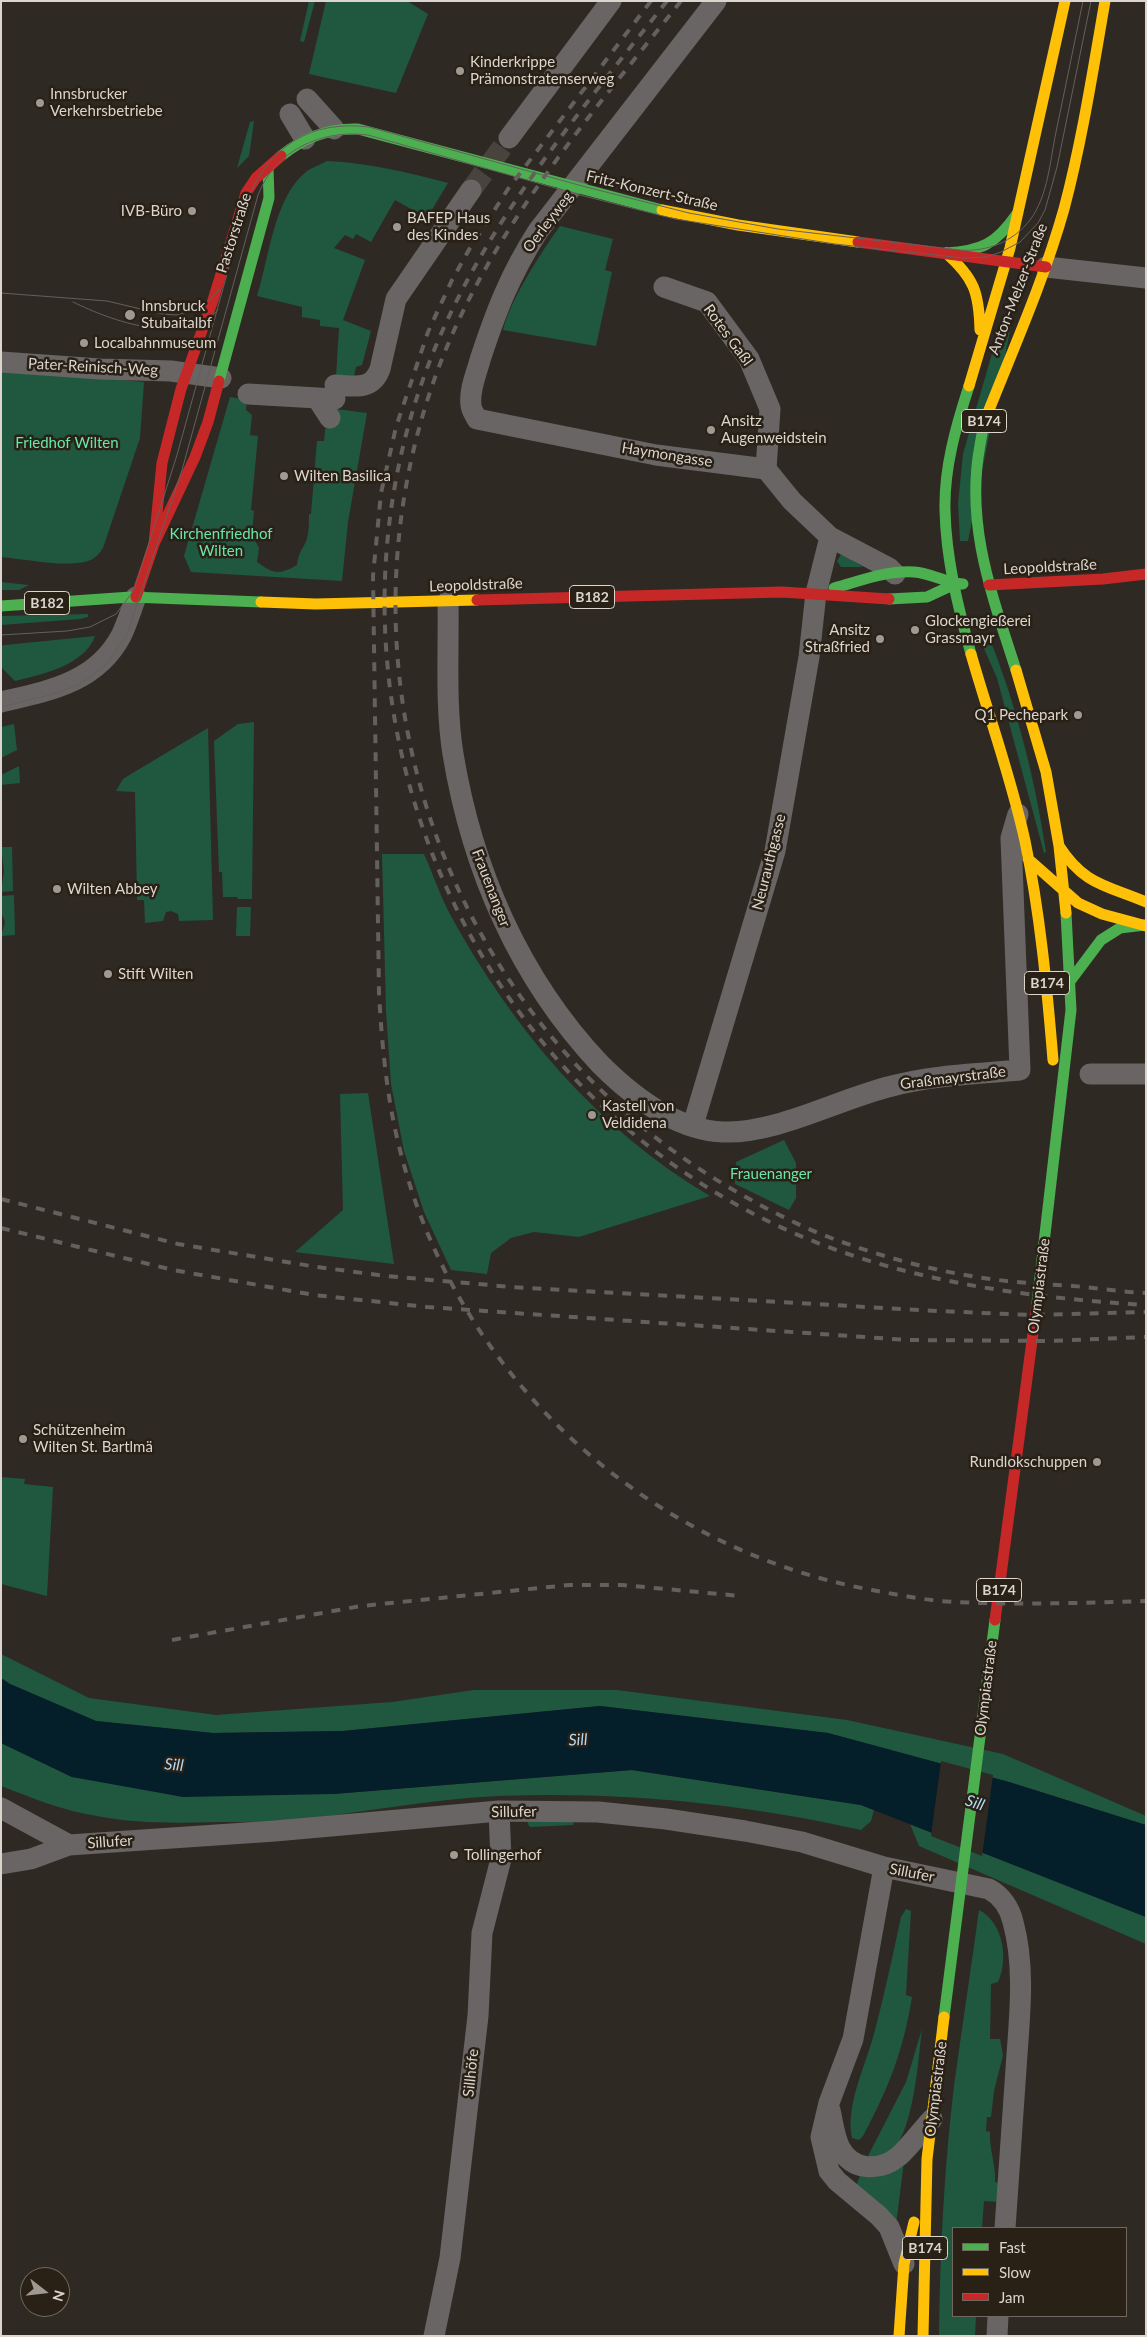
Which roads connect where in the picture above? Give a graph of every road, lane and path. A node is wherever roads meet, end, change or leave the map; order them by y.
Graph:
1 (610, 1) edge
2 (716, 1) edge
3 (1065, 1) edge
4 (1105, 1) edge
5 (308, 100) dead end
6 (290, 114) dead end
7 (334, 130) junction
8 (509, 138) tunnel mouth
9 (305, 139) junction
10 (268, 168) junction
11 (471, 190) tunnel mouth
12 (1020, 210) junction
13 (946, 253) junction
14 (1007, 260) junction
15 (1046, 267) junction
16 (1146, 278) edge
17 (664, 287) dead end
18 (983, 344) junction
19 (1, 362) edge
20 (186, 373) junction
21 (221, 378) junction
22 (251, 400) dead end
23 (477, 419) joint
24 (766, 469) junction
25 (830, 537) junction
26 (154, 544) junction
27 (895, 574) junction
28 (1146, 574) edge
29 (955, 584) junction
30 (981, 585) junction
31 (816, 593) junction
32 (136, 596) junction
33 (448, 601) junction
34 (1, 606) edge
35 (1, 702) edge
36 (1018, 812) junction
37 (1060, 846) junction
38 (1028, 859) junction
39 (1064, 892) junction
40 (1146, 902) edge
41 (1145, 925) edge
42 (1071, 980) junction
43 (1090, 1074) dead end
44 (1146, 1074) edge
45 (1058, 1107) junction
46 (693, 1125) junction
47 (1, 1808) edge
48 (499, 1811) junction
49 (69, 1845) junction
50 (1, 1864) edge
51 (884, 1868) junction
52 (828, 2103) junction
53 (932, 2119) junction
54 (928, 2159) junction
55 (1005, 2227) edge
56 (904, 2264) junction
57 (998, 2317) edge
58 (434, 2336) edge
59 (900, 2336) edge
60 (923, 2336) edge
61 (997, 2336) edge

1 - 8 street
2 - 23 street, Oerleyweg
3 - 12 main road, Anton-Melzer-Straße / B174
4 - 15 main road, Anton-Melzer-Straße / B174
5 - 7 street
6 - 9 street
7 - 9 main road, Fritz-Konzert-Straße
7 - 13 main road, Fritz-Konzert-Straße
9 - 10 main road, Fritz-Konzert-Straße
10 - 20 main road, Pastorstraße
10 - 21 main road, Pastorstraße
11 - 22 street
12 - 13 main road
12 - 14 main road, Anton-Melzer-Straße / B174
13 - 14 main road, Fritz-Konzert-Straße
13 - 18 main road
14 - 15 main road, Fritz-Konzert-Straße
14 - 18 main road, Anton-Melzer-Straße / B174
15 - 16 street
15 - 30 main road, Anton-Melzer-Straße / B174
17 - 24 street, Rotes Gaßl
18 - 29 main road, Anton-Melzer-Straße / B174
19 - 20 street, Pater-Reinisch-Weg
20 - 21 street, Pater-Reinisch-Weg
20 - 26 main road, Pastorstraße
21 - 26 main road, Pastorstraße
23 - 24 street, Haymongasse
24 - 25 street
25 - 27 street
25 - 31 street
26 - 32 main road, Pastorstraße
27 - 29 main road, Leopoldstraße / B182
27 - 31 main road, Leopoldstraße / B182
28 - 30 main road, Leopoldstraße
29 - 30 main road, Leopoldstraße
29 - 31 main road, Leopoldstraße / B182
29 - 36 main road, B174
30 - 37 main road, B174
31 - 33 main road, Leopoldstraße / B182
31 - 46 street, Neurauthgasse
32 - 33 main road, Leopoldstraße / B182
32 - 34 main road, B182
32 - 35 street
33 - 46 street, Frauenanger
36 - 38 main road, B174
36 - 46 street, Graßmayrstraße
37 - 39 main road, B174
37 - 40 main road
38 - 39 main road
38 - 45 main road, B174
39 - 41 main road
39 - 42 main road, B174
41 - 42 main road
42 - 45 main road, B174
43 - 44 street
45 - 53 main road, Olympiastraße / B174
47 - 49 street, Sillufer
48 - 49 street, Sillufer
48 - 51 street, Sillufer
48 - 58 street, Sillhöfe
49 - 50 street
51 - 52 street
51 - 55 street, Sillufer
52 - 53 street
52 - 56 street
53 - 54 main road, Olympiastraße / B174
54 - 56 main road, Olympiastraße / B174
54 - 60 main road, Olympiastraße / B174
56 - 59 main road, Olympiastraße / B174
57 - 61 street

